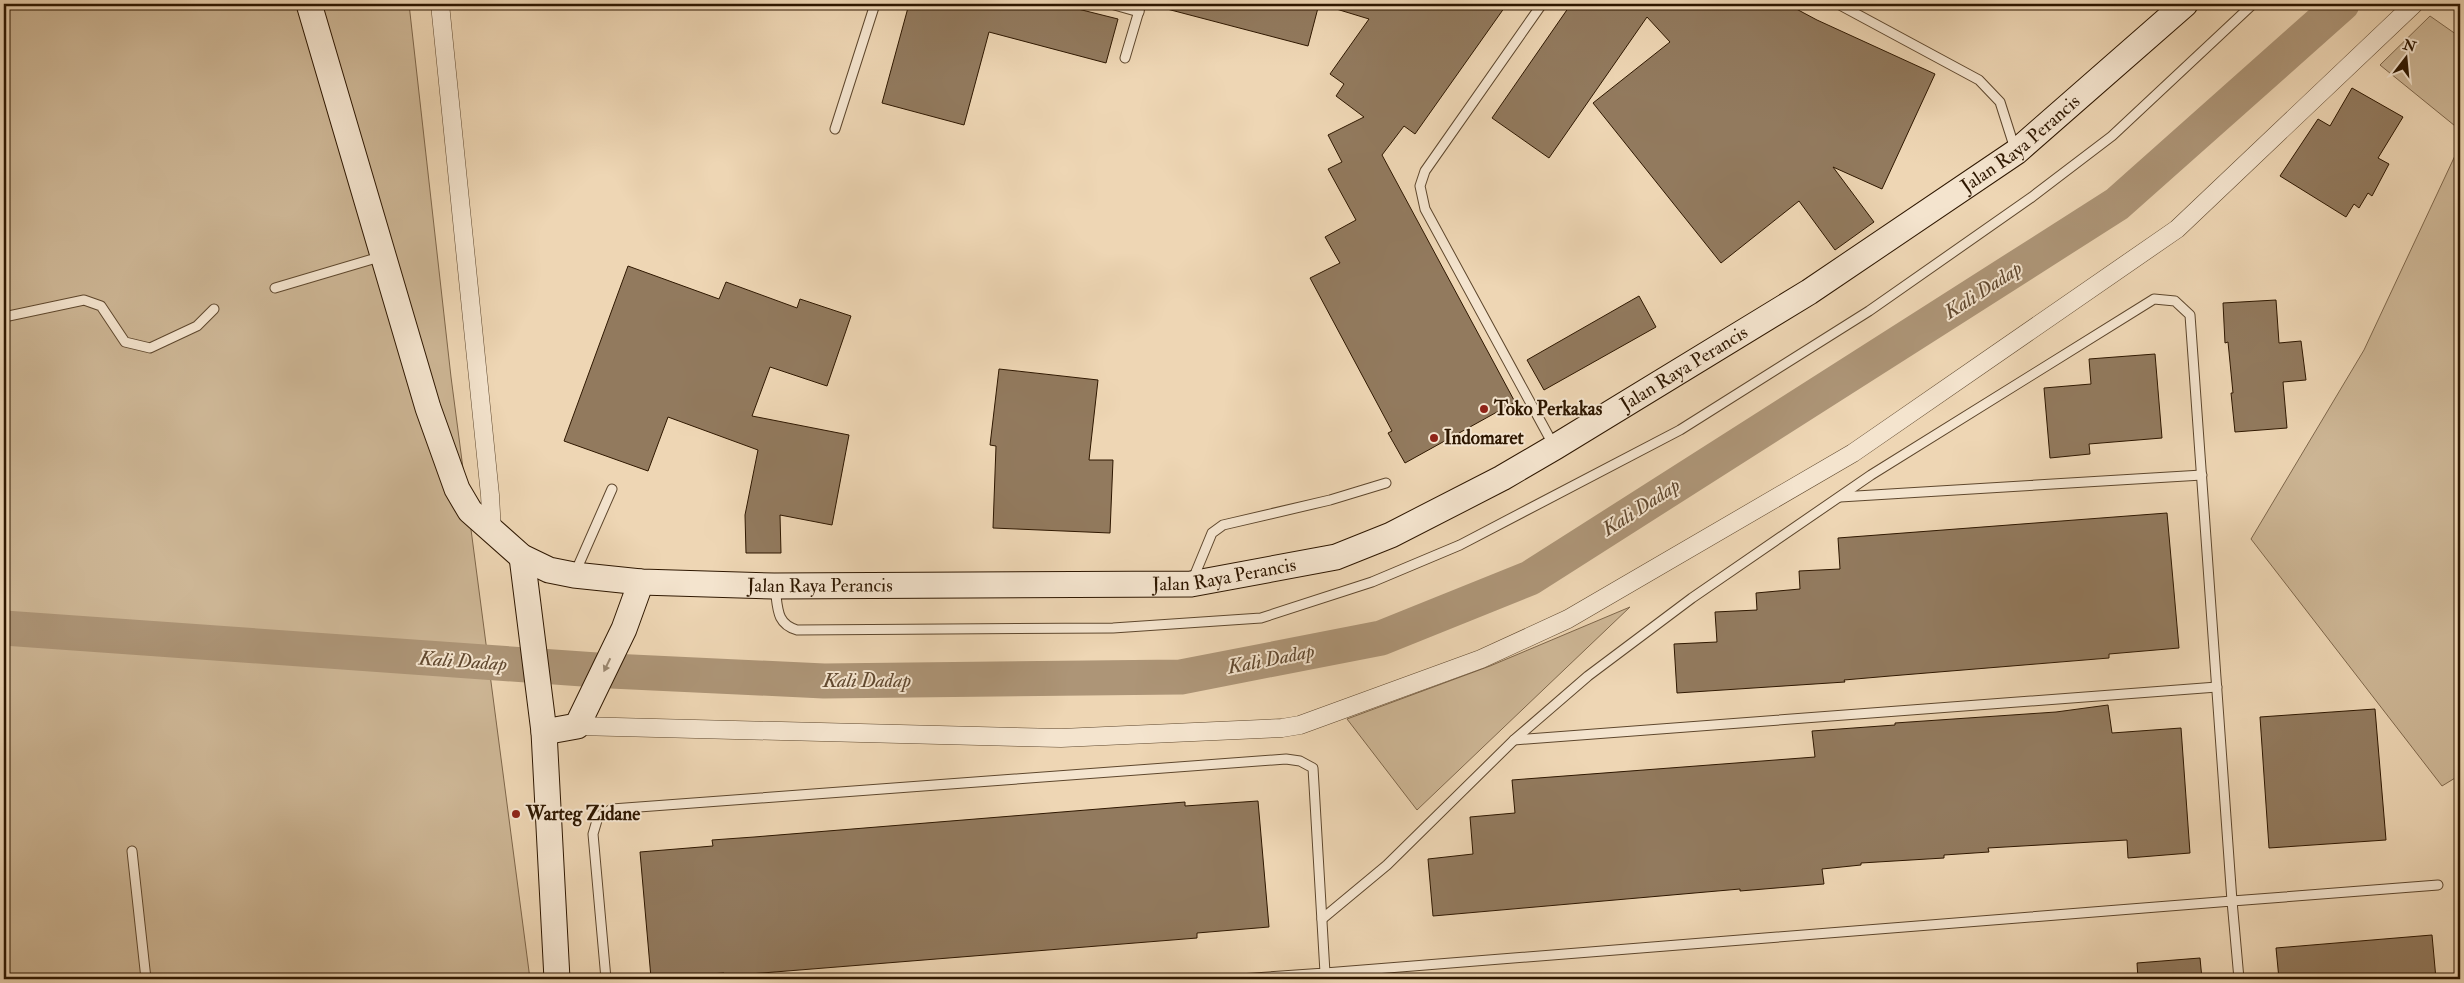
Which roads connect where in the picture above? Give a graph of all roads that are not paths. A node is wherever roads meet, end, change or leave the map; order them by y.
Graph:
1 (309, 4) edge
2 (440, 4) edge
3 (875, 4) edge
4 (1111, 4) edge
5 (1542, 4) edge
6 (1838, 4) edge
7 (2185, 4) edge
8 (2253, 4) edge
9 (2414, 4) edge
10 (1140, 8) edge
11 (1125, 58) dead end
12 (835, 129) dead end
13 (2016, 152) junction
14 (384, 256) junction
15 (275, 288) dead end
16 (214, 309) dead end
17 (4, 317) edge
18 (1555, 448) junction
19 (2202, 475) junction
20 (1386, 483) dead end
21 (612, 489) dead end
22 (1840, 497) junction
23 (492, 532) junction
24 (522, 557) junction
25 (574, 575) junction
26 (641, 582) junction
27 (1191, 584) junction
28 (774, 586) junction
29 (2217, 687) junction
30 (577, 726) junction
31 (544, 732) junction
32 (1514, 740) junction
33 (132, 851) dead end
34 (2438, 885) dead end
35 (2232, 901) junction
36 (1322, 919) junction
37 (1325, 976) edge
38 (146, 979) edge
39 (557, 979) edge
40 (606, 979) edge
41 (1240, 979) edge
42 (2239, 979) edge

1 - 14 street, Jalan Raya Perancis
2 - 23 street
3 - 12 lane
4 - 10 lane
5 - 18 lane
6 - 13 lane
7 - 13 street, Jalan Raya Perancis
8 - 28 lane
9 - 30 street
10 - 11 lane
13 - 18 street, Jalan Raya Perancis
14 - 15 lane
14 - 23 street, Jalan Raya Perancis
16 - 17 lane
18 - 27 street, Jalan Raya Perancis
19 - 22 lane
19 - 22 lane
19 - 29 lane
20 - 27 lane
21 - 25 lane
22 - 32 lane
23 - 24 street, Jalan Raya Perancis
24 - 25 street, Jalan Raya Perancis
24 - 31 street
25 - 26 street, Jalan Raya Perancis
26 - 28 street, Jalan Raya Perancis
26 -> 30 street
27 - 28 street, Jalan Raya Perancis
29 - 32 lane
29 - 35 lane
30 - 31 street
31 - 39 street
32 - 36 lane
33 - 38 lane
34 - 35 lane
35 - 37 lane
35 - 42 lane
36 - 37 lane
36 - 40 lane
37 - 41 lane

